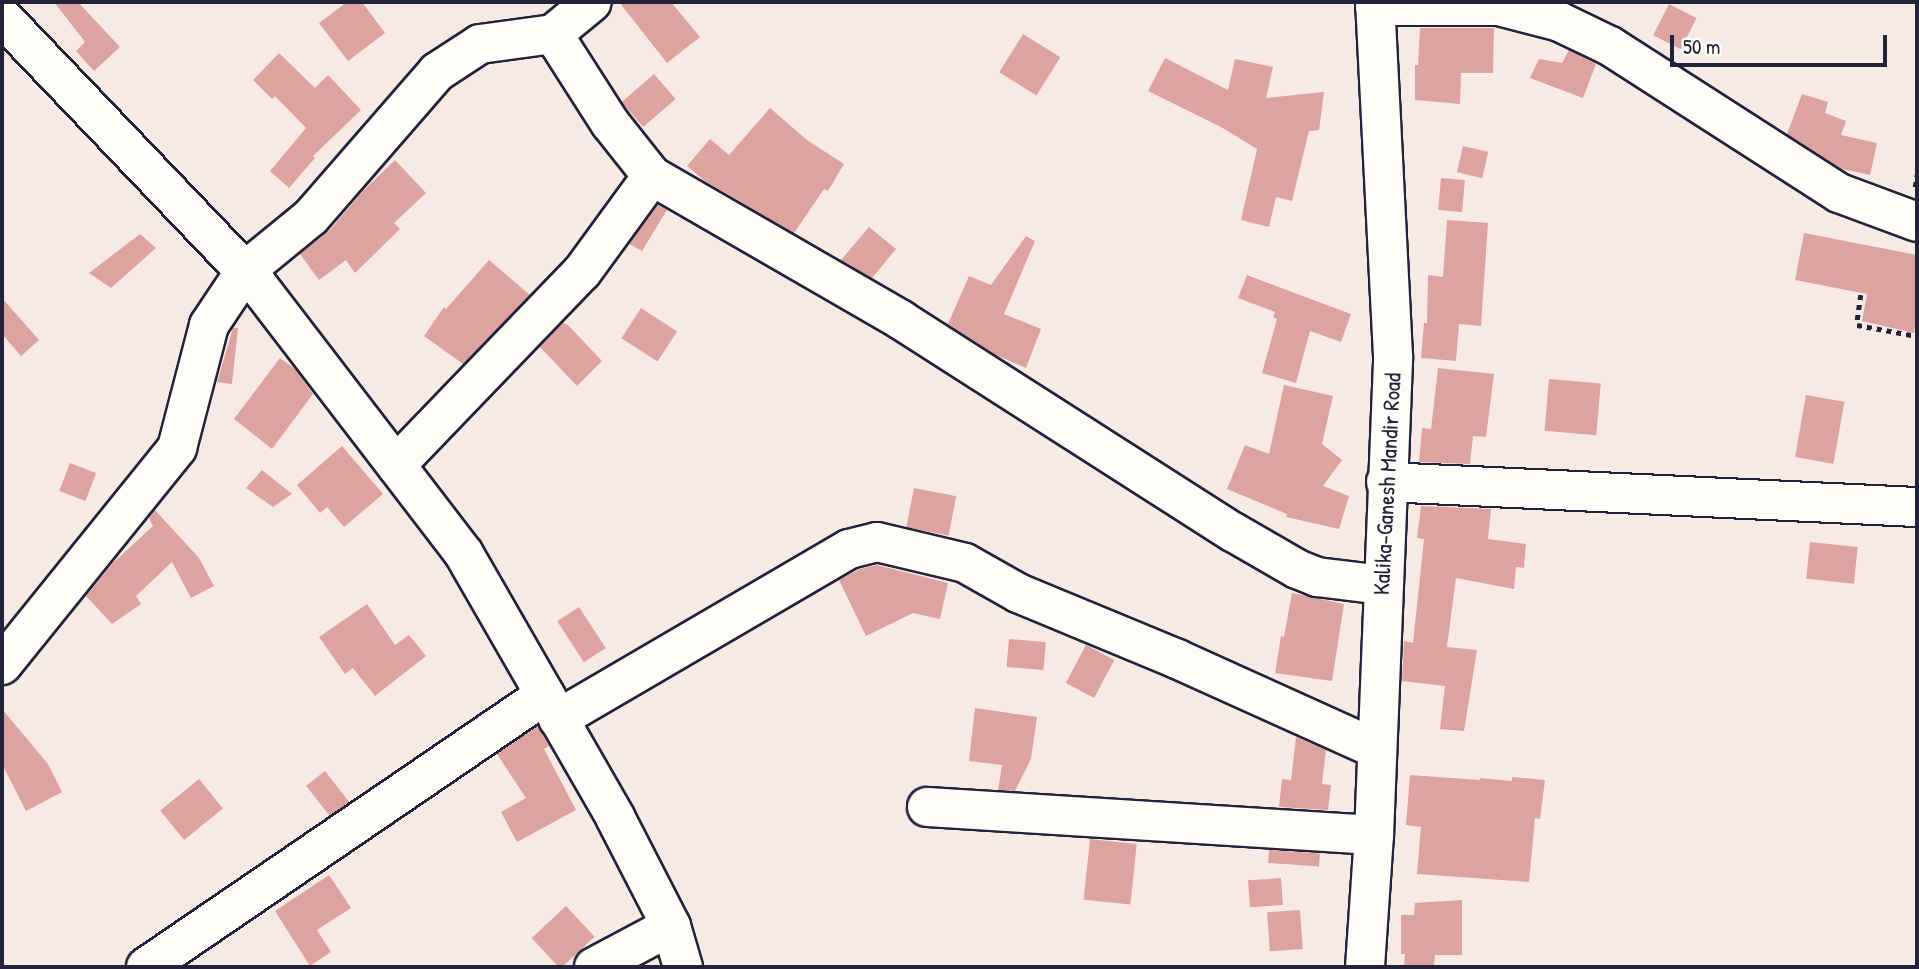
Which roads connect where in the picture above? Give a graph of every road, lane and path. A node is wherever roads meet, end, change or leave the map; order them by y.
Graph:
1 (592, 2) edge
2 (1375, 4) edge
3 (2, 17) edge
4 (553, 34) junction
5 (652, 176) junction
6 (1917, 222) edge
7 (246, 271) junction
8 (1861, 295) dead end
9 (1917, 336) edge
10 (396, 465) junction
11 (1386, 482) junction
12 (1917, 506) edge
13 (1382, 585) junction
14 (2, 665) edge
15 (552, 707) junction
16 (1376, 749) junction
17 (928, 807) dead end
18 (1374, 835) junction
19 (671, 926) junction
20 (146, 967) edge
21 (594, 967) edge
22 (683, 967) edge
23 (1365, 967) edge

1 - 4 street
2 - 6 street
2 - 11 street, Kalika-Ganesh Mandir Road
3 - 7 street
4 - 5 street
4 - 7 street
5 - 10 street
5 - 13 street
7 - 10 street
7 - 14 street
8 - 9 path
10 - 15 street
11 - 12 street
11 - 13 street, Kalika-Ganesh Mandir Road
13 - 16 street, Kalika-Ganesh Mandir Road
15 - 16 street
15 - 19 street
15 - 20 street
16 - 18 street, Kalika-Ganesh Mandir Road
17 - 18 street
18 - 23 street, Kalika-Ganesh Mandir Road
19 - 21 street
19 - 22 street

